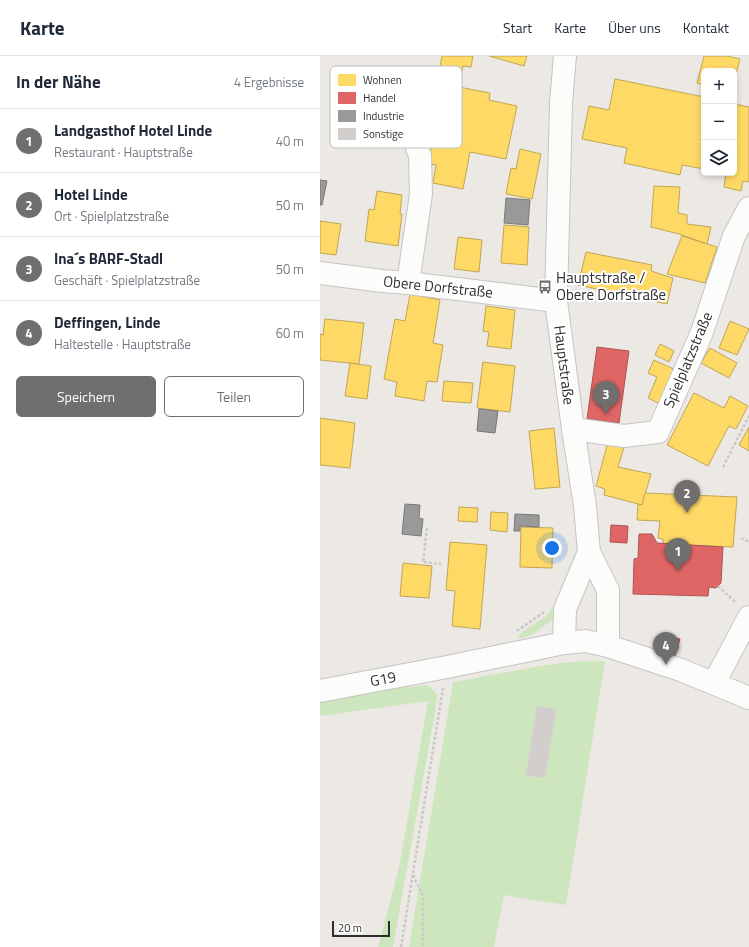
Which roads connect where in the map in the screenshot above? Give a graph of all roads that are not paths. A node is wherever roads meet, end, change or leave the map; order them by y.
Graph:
1 (565, 56) edge
2 (417, 148) edge
3 (749, 208) edge
4 (320, 273) edge
5 (408, 283) junction
6 (556, 301) junction
7 (573, 429) junction
8 (589, 552) junction
9 (743, 610) edge
10 (564, 643) junction
11 (608, 646) junction
12 (714, 683) junction
13 (320, 691) edge
14 (749, 698) edge

1 - 6 street, Hauptstraße
2 - 5 street
3 - 7 street, Spielplatzstraße
4 - 5 street, Obere Dorfstraße
5 - 6 street, Obere Dorfstraße
6 - 7 street, Hauptstraße
7 - 8 street, Hauptstraße
8 - 10 street, Hauptstraße
8 - 11 street, Hauptstraße
9 - 12 street
10 - 11 street
10 - 13 street, G19
11 - 12 street
12 - 14 street

